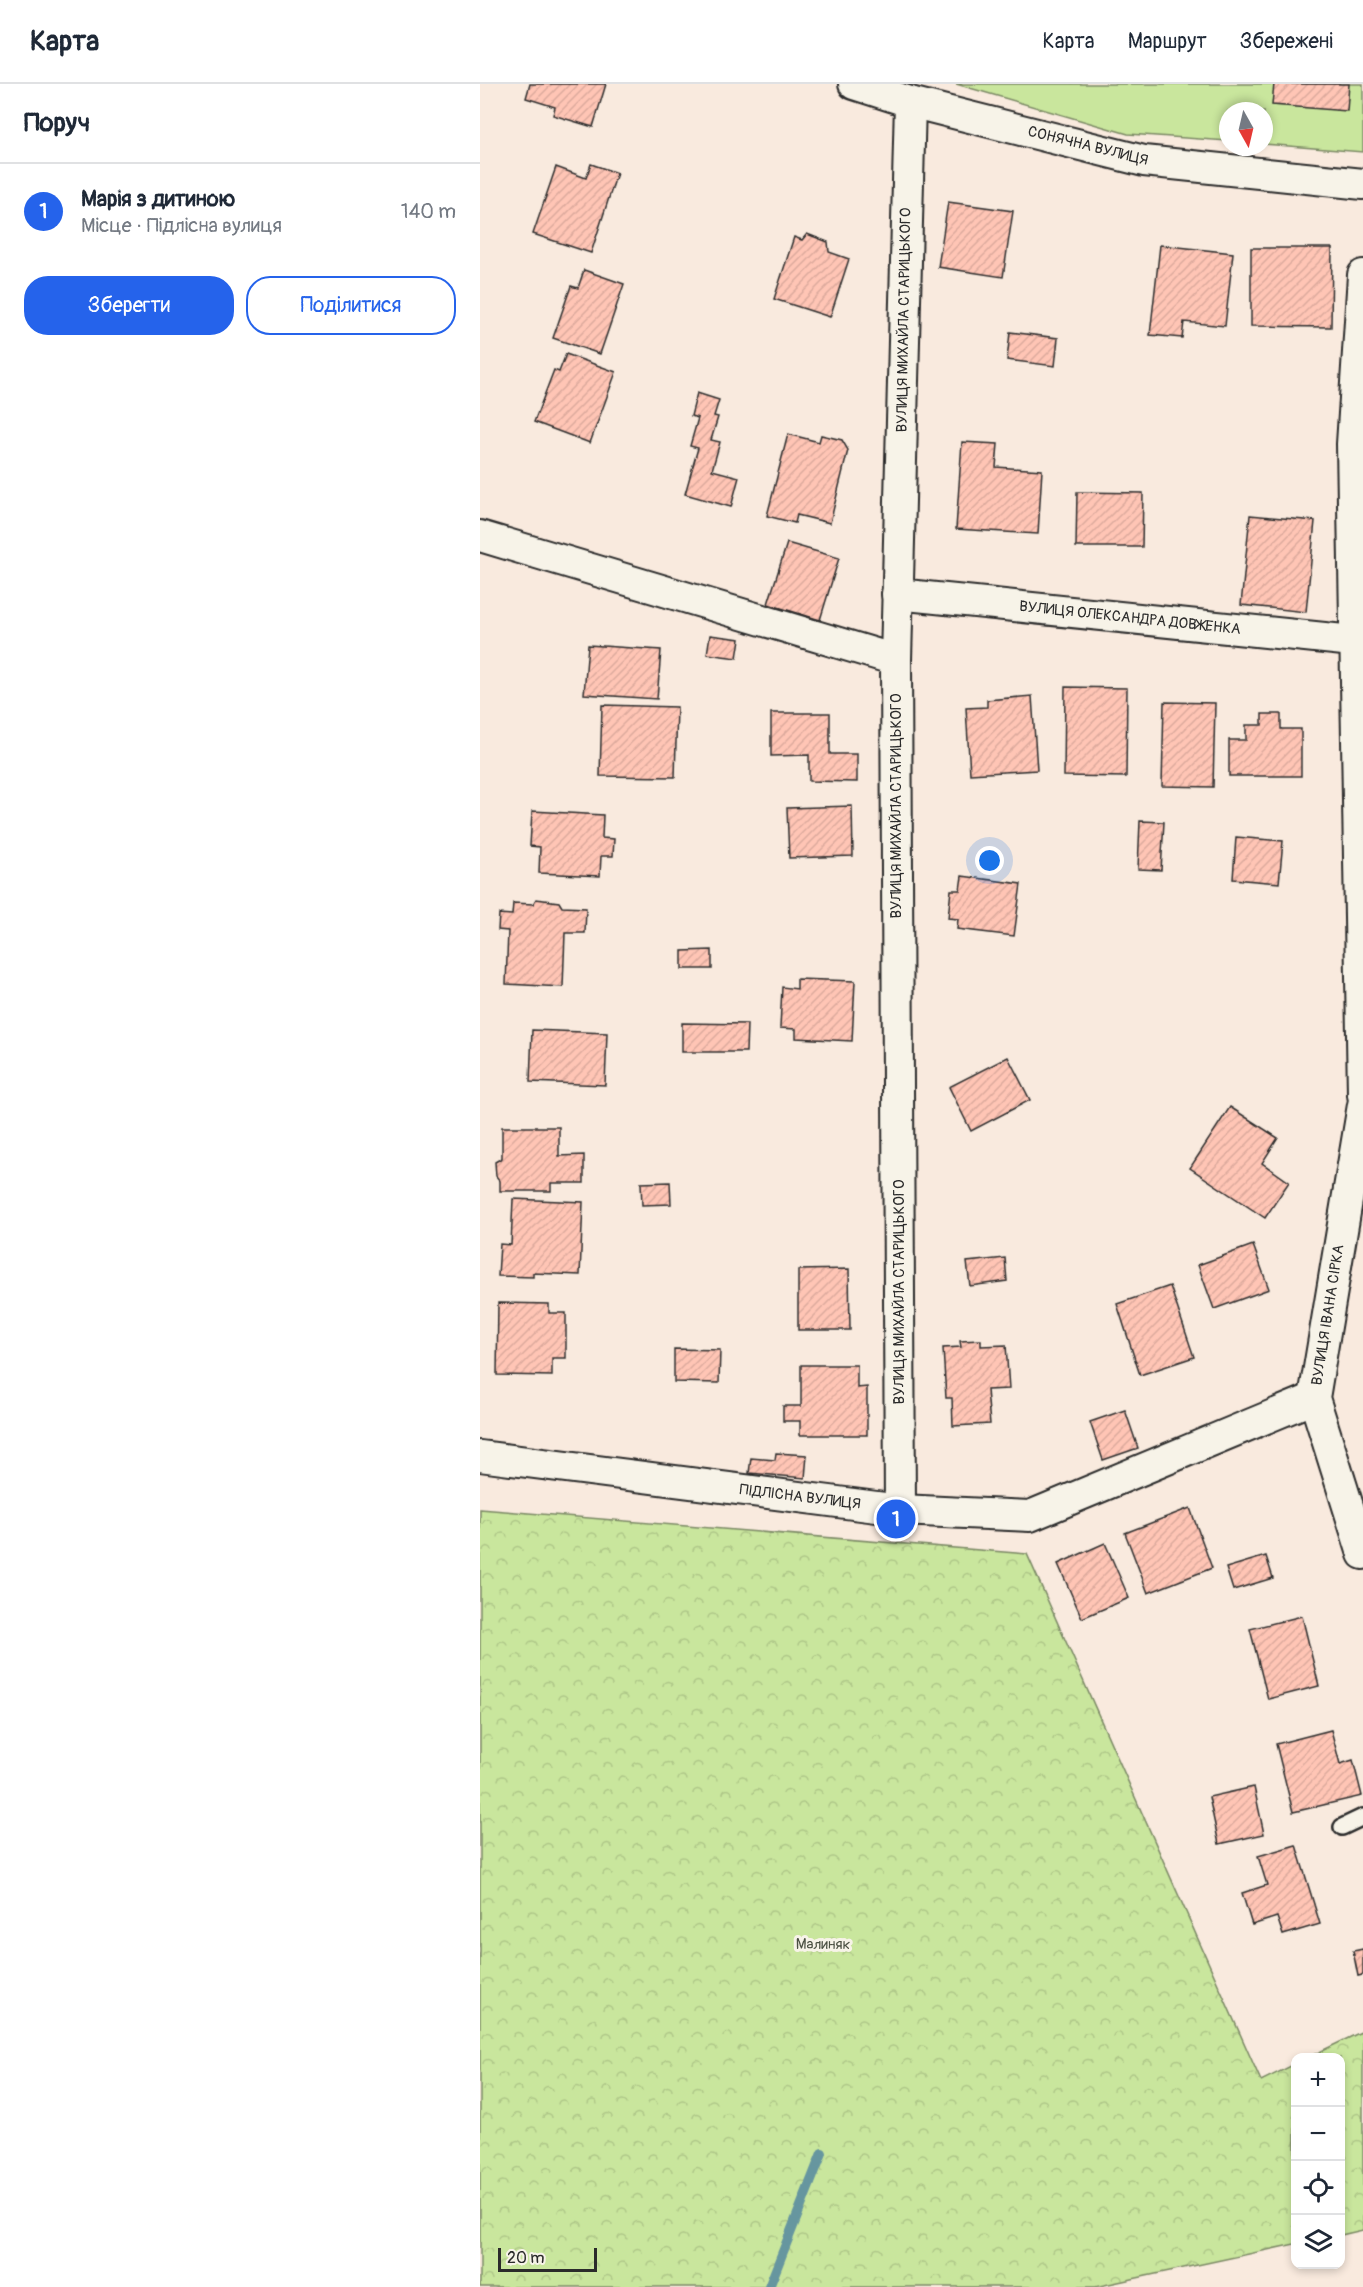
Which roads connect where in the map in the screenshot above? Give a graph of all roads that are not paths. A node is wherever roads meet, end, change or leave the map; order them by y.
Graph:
1 (854, 84) edge
2 (910, 102) junction
3 (1363, 184) edge
4 (1363, 275) edge
5 (480, 536) edge
6 (897, 594) junction
7 (1360, 641) edge
8 (896, 660) junction
9 (1363, 1095) edge
10 (1363, 1105) edge
11 (1360, 1143) edge
12 (1314, 1398) junction
13 (480, 1455) edge
14 (900, 1510) junction
15 (1363, 1554) edge
16 (1363, 1817) edge
17 (1342, 1827) dead end

1 - 2 street, СОНЯЧНА ВУЛИЦЯ
2 - 3 street, СОНЯЧНА ВУЛИЦЯ
2 - 6 street, ВУЛИЦЯ МИХАЙЛА СТАРИЦЬКОГО
4 - 7 street
5 - 8 street
6 - 7 street, ВУЛИЦЯ ОЛЕКСАНДРА ДОВЖЕНКА
6 - 8 street, ВУЛИЦЯ МИХАЙЛА СТАРИЦЬКОГО
7 - 9 street
8 - 14 street, ВУЛИЦЯ МИХАЙЛА СТАРИЦЬКОГО
10 - 11 street, ВУЛИЦЯ ІВАНА СІРКА
11 - 12 street, ВУЛИЦЯ ІВАНА СІРКА
12 - 14 street, ПІДЛІСНА ВУЛИЦЯ
12 - 15 street, ВУЛИЦЯ ІВАНА СІРКА
13 - 14 street, ПІДЛІСНА ВУЛИЦЯ
16 - 17 lane

